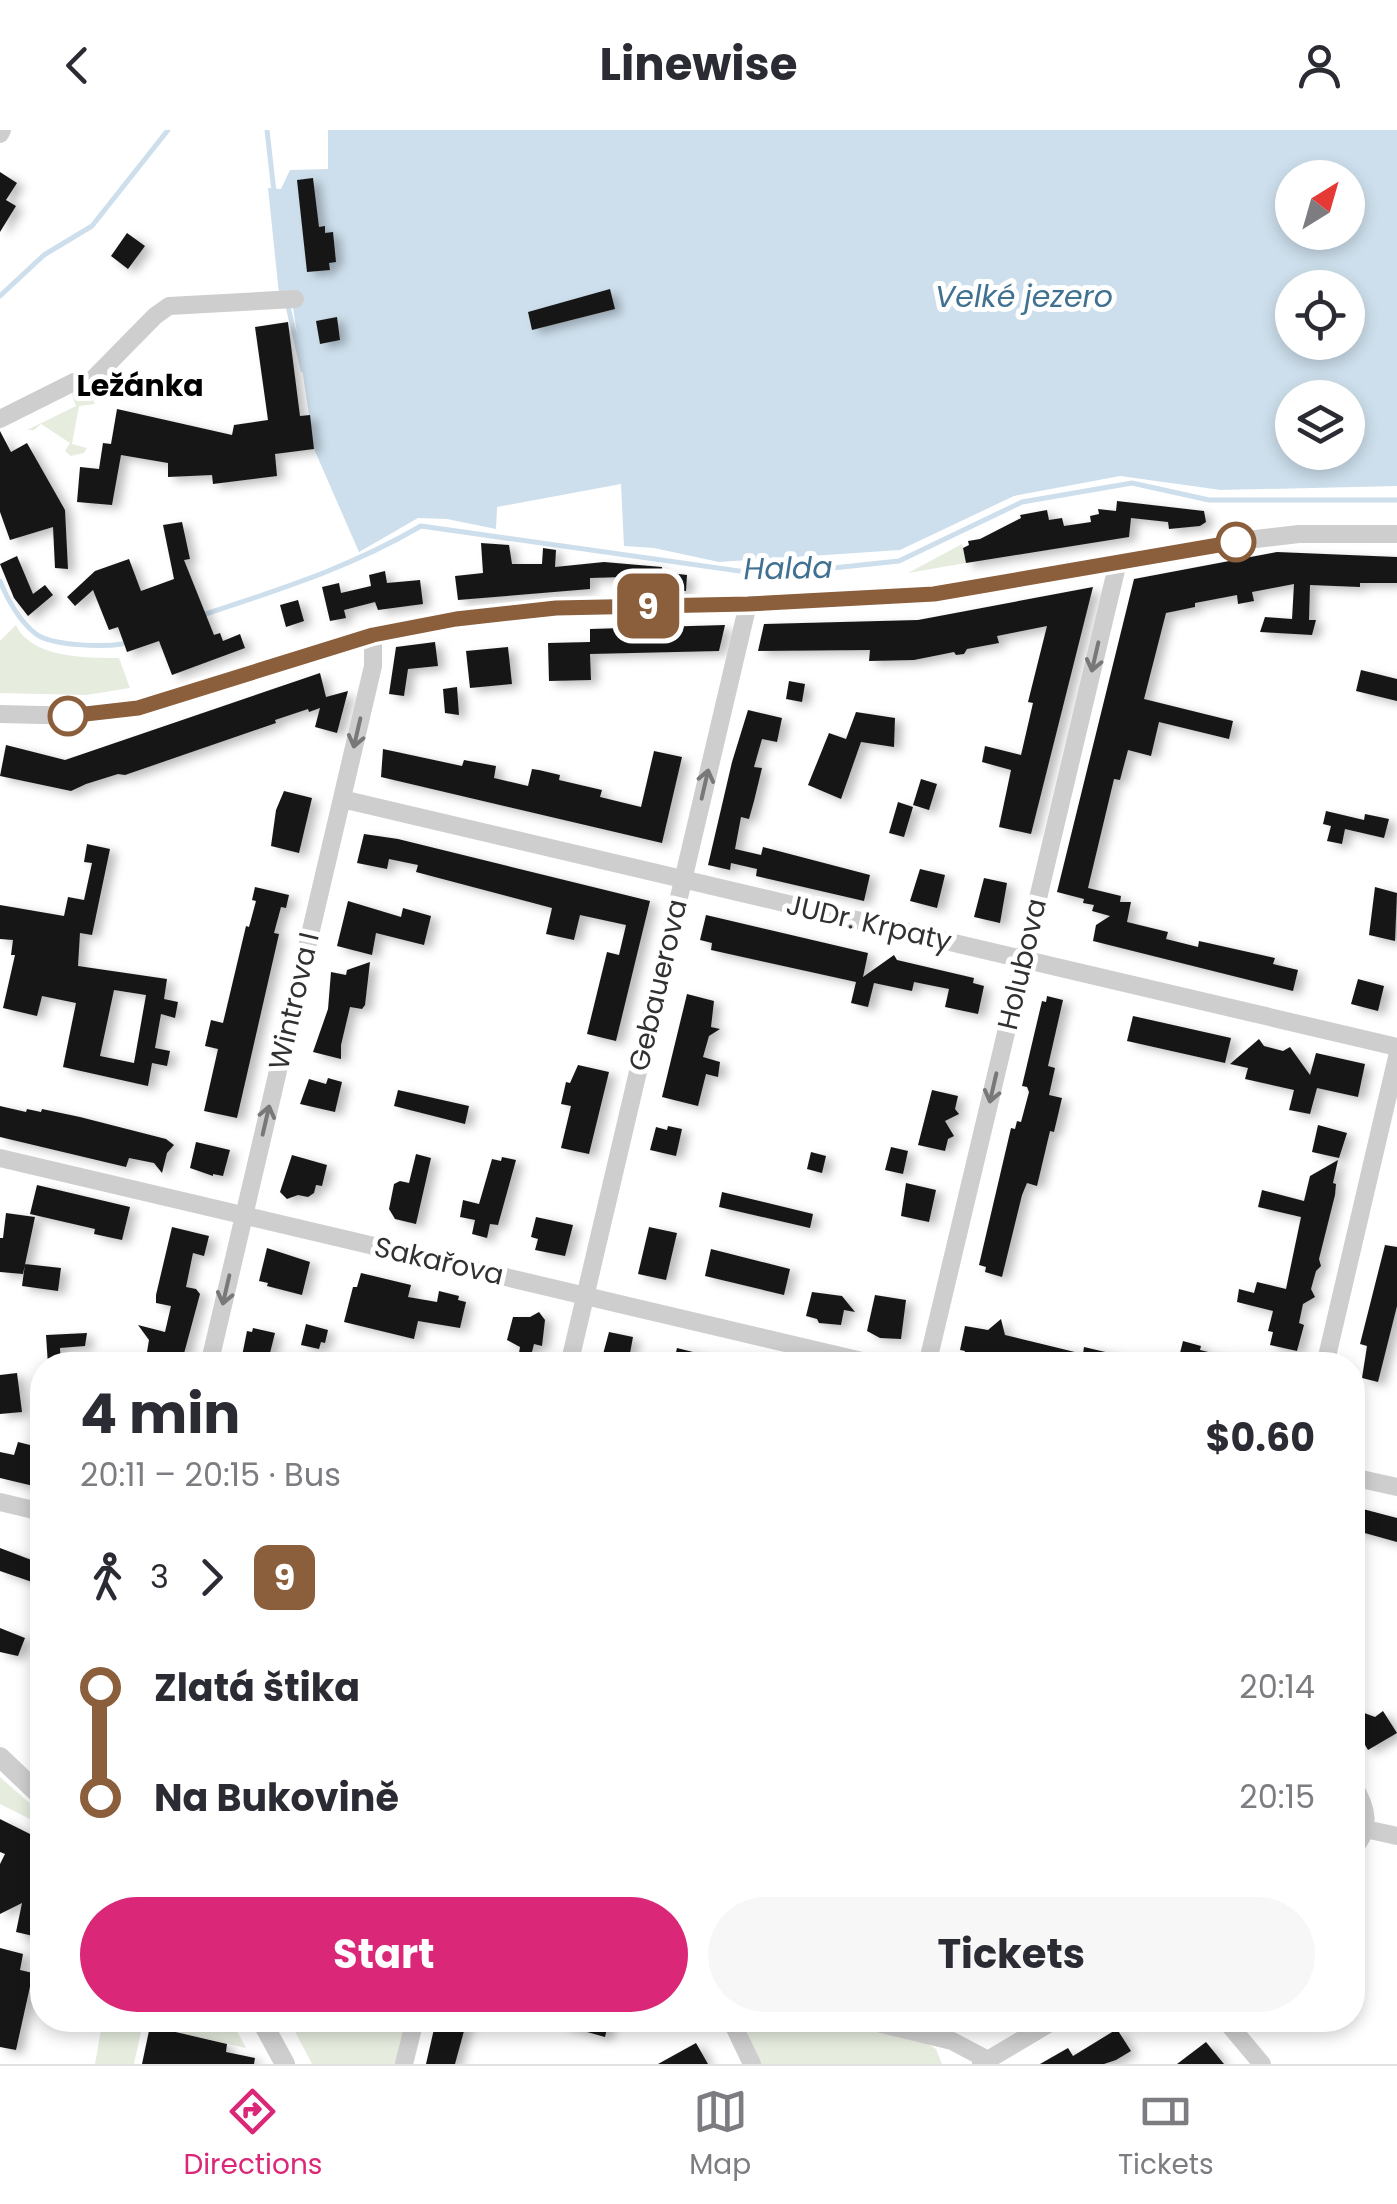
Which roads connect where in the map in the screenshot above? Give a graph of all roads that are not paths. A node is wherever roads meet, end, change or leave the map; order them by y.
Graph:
1 (286, 299) dead end
2 (0, 419) edge
3 (1397, 534) edge
4 (1118, 562) junction
5 (748, 604) junction
6 (373, 635) junction
7 (0, 714) edge
8 (342, 799) junction
9 (683, 879) junction
10 (1024, 959) junction
11 (1397, 1046) edge
12 (1397, 1058) edge
13 (0, 1158) edge
14 (244, 1215) junction
15 (585, 1296) junction
16 (212, 1352) edge
17 (572, 1352) edge
18 (824, 1352) edge
19 (930, 1352) edge
20 (1327, 1352) edge
21 (1365, 1480) edge
22 (1397, 1487) edge
23 (0, 1502) edge
24 (30, 1509) edge
25 (0, 1757) edge
26 (30, 1786) edge
27 (1365, 1828) edge
28 (1397, 1836) edge
29 (267, 2032) edge
30 (412, 2032) edge
31 (737, 2032) edge
32 (912, 2032) edge
33 (1035, 2032) edge
34 (1235, 2032) edge
35 (985, 2062) edge
36 (284, 2064) edge
37 (404, 2064) edge
38 (752, 2064) edge
39 (1262, 2064) edge

1 - 2 street
3 - 4 street
4 - 5 street
4 -> 10 street, Holubova
5 - 6 street
9 -> 5 street, Gebauerova
6 - 7 street
6 -> 8 street, Wintrova I
8 - 9 street, JUDr. Krpaty
14 -> 8 street, Wintrova I
9 - 10 street, JUDr. Krpaty
9 - 15 street, Gebauerova
10 - 11 street, JUDr. Krpaty
10 -> 19 street, Holubova
12 - 20 street
13 - 14 street, Sakařova
14 - 15 street, Sakařova
14 -> 16 street, Wintrova I
15 - 17 street, Gebauerova
15 - 18 street, Sakařova
21 - 22 street
23 - 24 street
25 - 26 street
27 - 28 street
29 - 36 street
30 - 37 street
31 - 38 street
32 - 35 street
33 - 35 street
34 - 39 street

